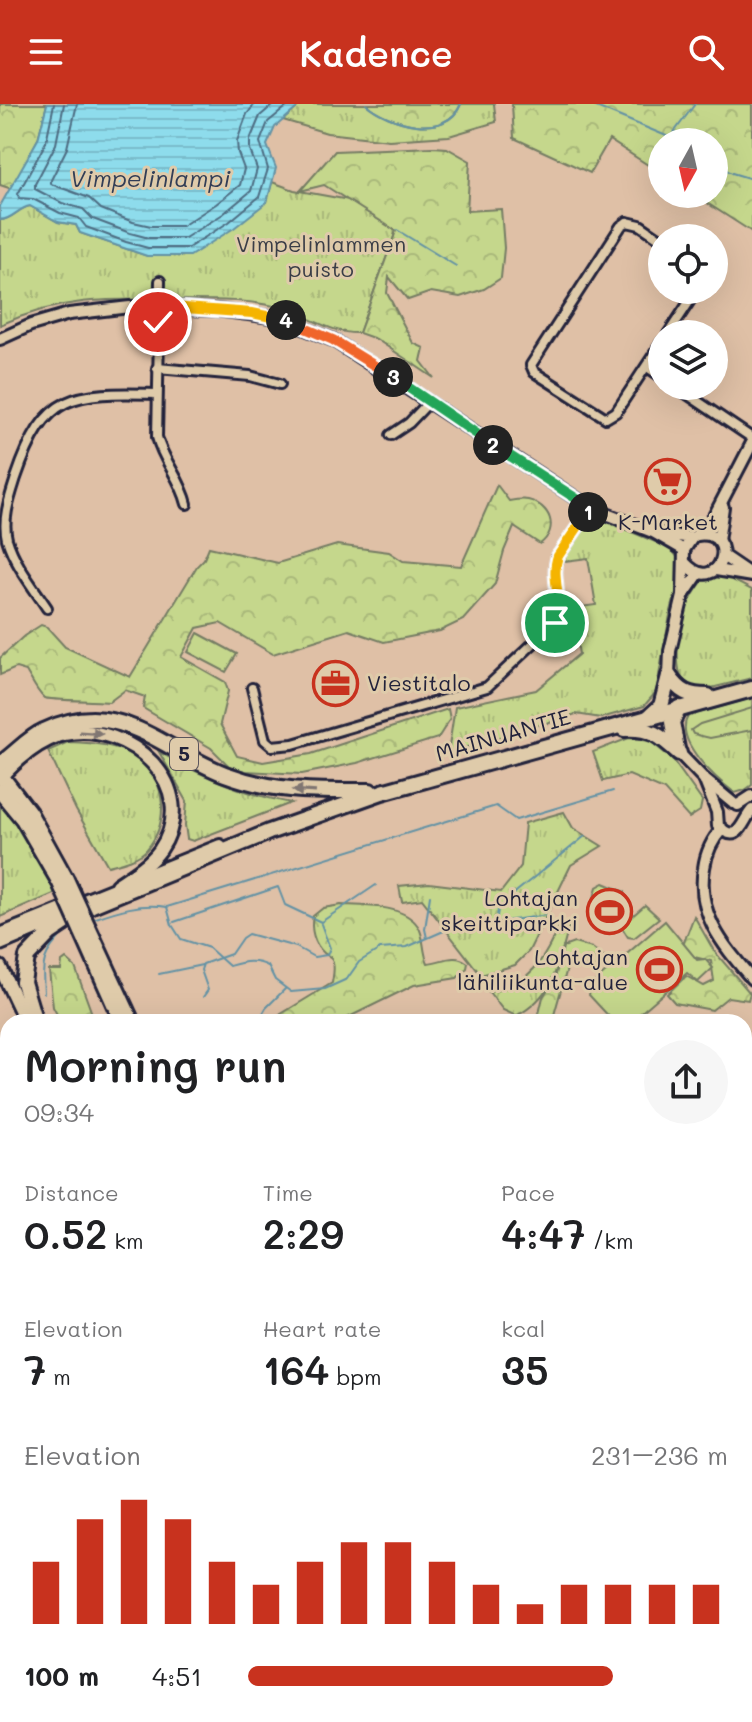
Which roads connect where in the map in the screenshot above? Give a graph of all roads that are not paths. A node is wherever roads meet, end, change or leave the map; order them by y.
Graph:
1 (622, 211) dead end
2 (627, 222) junction
3 (648, 230) edge
4 (160, 281) dead end
5 (160, 308) junction
6 (0, 339) edge
7 (647, 367) edge
8 (157, 368) junction
9 (280, 384) dead end
10 (156, 394) junction
11 (695, 400) edge
12 (429, 402) junction
13 (391, 435) dead end
14 (752, 440) edge
15 (726, 494) junction
16 (187, 504) dead end
17 (591, 508) junction
18 (653, 532) junction
19 (694, 537) junction
20 (718, 541) junction
21 (684, 550) junction
22 (723, 556) junction
23 (685, 563) junction
24 (716, 570) junction
25 (699, 573) junction
26 (683, 596) junction
27 (47, 608) dead end
28 (669, 676) junction
29 (252, 688) dead end
30 (752, 689) edge
31 (724, 697) junction
32 (679, 708) junction
33 (648, 717) junction
34 (592, 733) junction
35 (679, 753) junction
36 (1, 773) edge
37 (704, 779) junction
38 (0, 791) edge
39 (382, 792) junction
40 (752, 796) edge
41 (736, 804) junction
42 (717, 812) junction
43 (749, 813) edge
44 (722, 829) junction
45 (269, 832) junction
46 (63, 880) junction
47 (117, 885) junction
48 (92, 905) junction
49 (85, 928) junction
50 (0, 935) edge
51 (0, 944) edge
52 (0, 967) edge
53 (752, 979) edge
54 (22, 1014) edge
55 (33, 1014) edge
56 (119, 1014) edge
57 (129, 1014) edge

1 - 2 street
2 - 3 street
2 - 7 street
4 - 5 street
5 - 6 street
5 - 8 street
5 - 12 street
8 - 9 street
8 - 10 street
10 - 16 street
10 - 27 street
11 - 14 street
12 - 13 street
12 - 17 street
14 - 15 street
15 - 19 street
15 - 20 street
17 - 18 street
17 - 29 street
18 - 19 street
18 - 21 street
19 - 20 street
19 - 21 street
20 - 22 street
21 - 23 street
22 - 24 street
22 - 24 street
23 - 25 street
23 - 26 street
24 - 25 street
25 - 26 street
26 - 28 street
28 - 31 highway
28 - 33 highway
30 - 31 highway, MAINUANTIE / 5
31 - 32 highway, MAINUANTIE / 5
32 - 33 highway, MAINUANTIE / 5
32 - 35 highway
33 - 34 highway, MAINUANTIE / 5
34 - 35 highway
34 - 39 highway, MAINUANTIE / 5
35 - 37 street
39 -> 36 highway, 5
36 - 46 main road
36 -> 47 main road
37 - 41 street
37 - 42 street
38 - 46 highway
39 - 45 highway, MAINUANTIE / 5
40 - 41 street
41 - 42 street
41 - 43 street
42 - 44 street
43 - 44 street
44 - 53 street
45 - 47 main road, MAINUANTIE
45 - 48 highway, MAINUANTIE / 5
46 - 49 highway, bridge
47 - 50 main road, MAINUANTIE
48 - 51 main road, MAINUANTIE
48 - 55 highway, 5
49 - 56 highway
49 - 57 main road
52 - 54 main road

